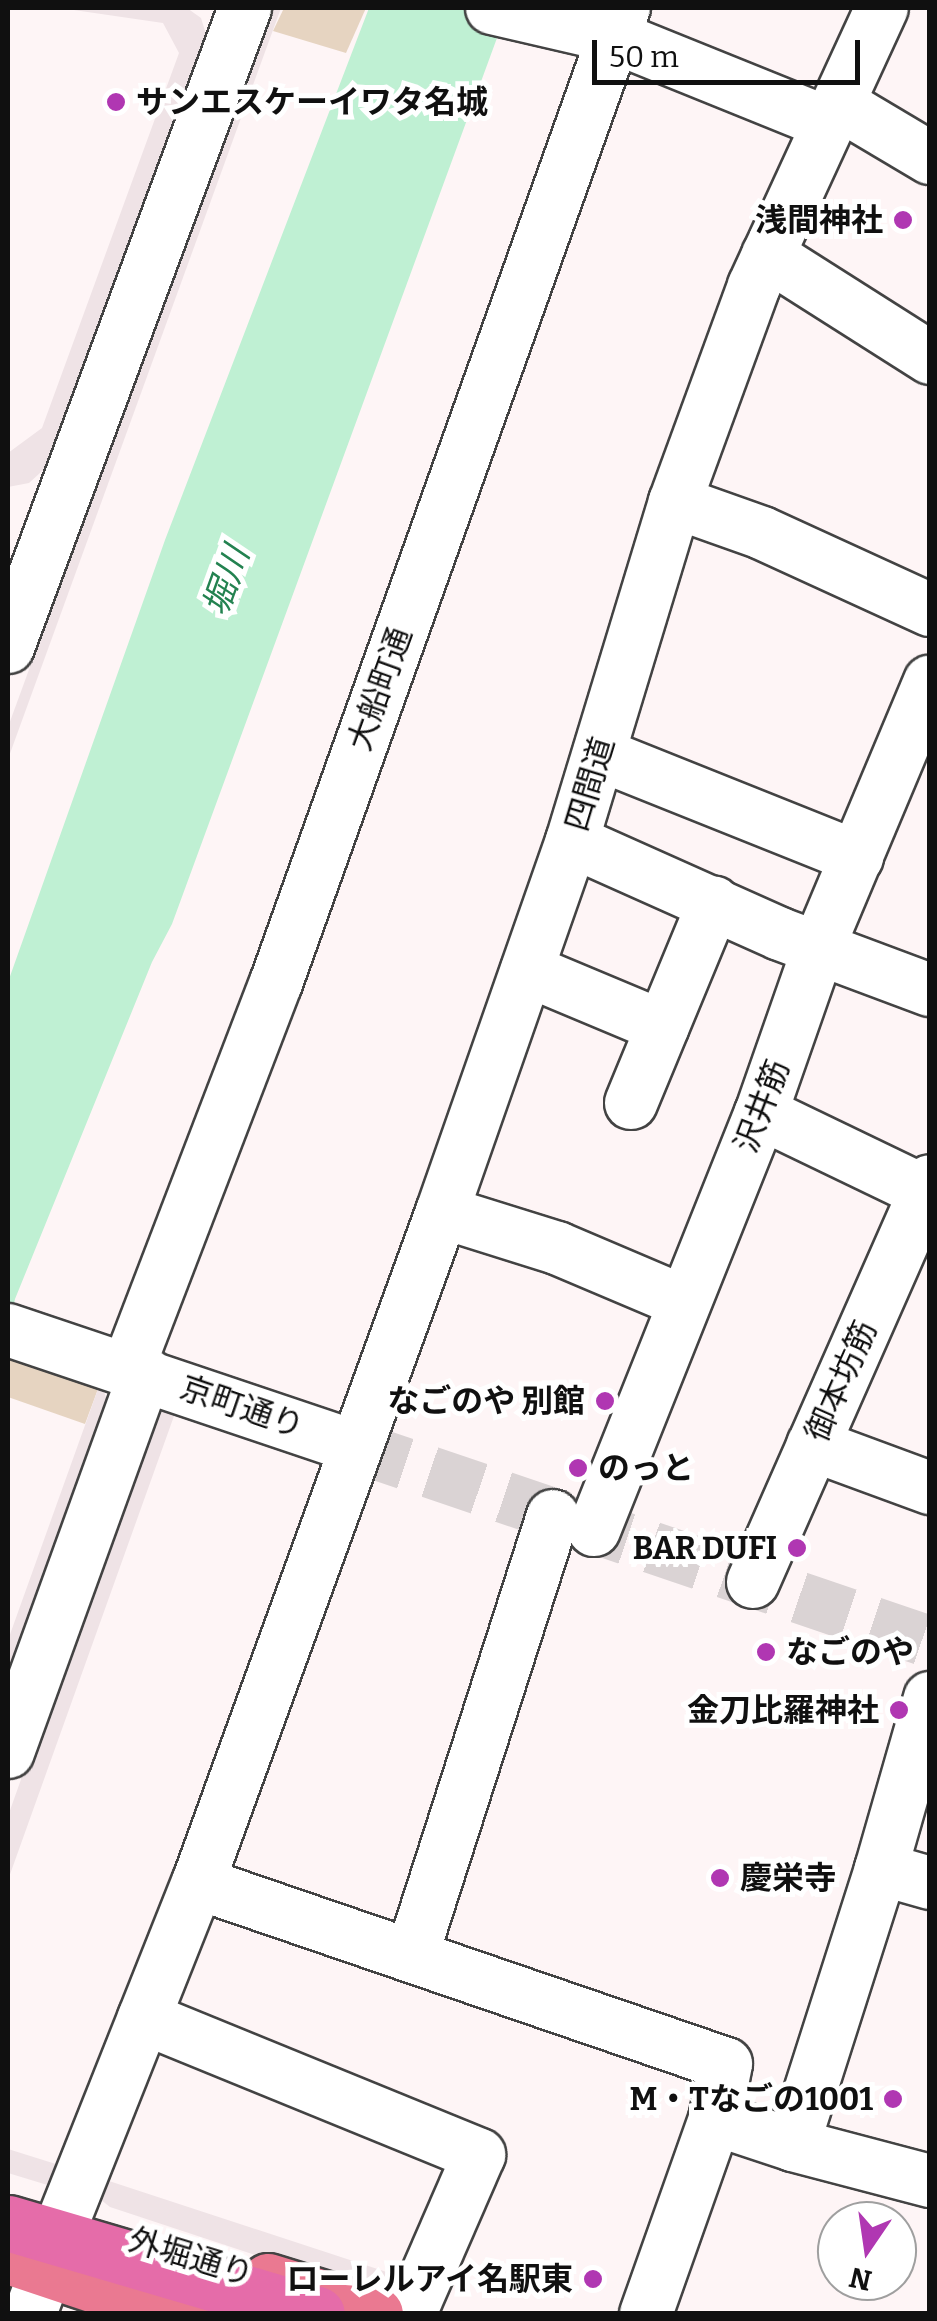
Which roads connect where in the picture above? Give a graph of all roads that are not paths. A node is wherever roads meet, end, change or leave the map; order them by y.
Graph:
1 (246, 8) edge
2 (882, 8) edge
3 (507, 11) edge
4 (618, 22) edge
5 (833, 113) junction
6 (930, 158) edge
7 (768, 255) junction
8 (930, 358) edge
9 (675, 502) junction
10 (30, 519) edge
11 (930, 610) edge
12 (8, 647) edge
13 (930, 682) edge
14 (599, 754) junction
15 (915, 755) edge
16 (572, 841) junction
17 (857, 857) junction
18 (714, 903) junction
19 (820, 949) junction
20 (527, 970) junction
21 (930, 990) edge
22 (663, 1027) junction
23 (632, 1103) dead end
24 (761, 1113) junction
25 (927, 1187) edge
26 (442, 1212) junction
27 (682, 1300) junction
28 (8, 1330) edge
29 (136, 1370) junction
30 (813, 1444) junction
31 (356, 1447) junction
32 (930, 1488) edge
33 (753, 1582) dead end
34 (930, 1698) edge
35 (8, 1752) edge
36 (905, 1876) edge
37 (198, 1883) junction
38 (412, 1955) junction
39 (144, 2018) junction
40 (726, 2064) junction
41 (809, 2084) junction
42 (715, 2119) junction
43 (793, 2145) junction
44 (930, 2181) edge
45 (8, 2199) edge
46 (8, 2222) edge
47 (31, 2260) edge
48 (181, 2314) edge
49 (214, 2314) edge
50 (318, 2314) edge
51 (375, 2314) edge
52 (410, 2314) edge
53 (646, 2314) edge

1 - 10 street
2 - 5 street, 四間道
3 - 4 street
4 - 5 street
4 - 29 street, 大船町通
5 - 6 street
5 - 7 street, 四間道
7 - 8 street
7 - 9 street, 四間道
9 - 11 street
9 - 14 street, 四間道
10 - 12 street
13 - 15 street, 沢井筋
14 - 16 street, 四間道
14 - 17 street
15 - 17 street, 沢井筋
16 - 18 street
16 - 20 street, 四間道
17 - 19 street, 沢井筋
18 - 19 street
18 - 22 street
19 - 21 street
19 - 24 street, 沢井筋
20 - 22 street
20 - 26 street, 四間道
22 - 23 street
24 - 25 street
24 - 27 street, 沢井筋
25 - 30 street, 御本坊筋
26 - 27 street
26 - 31 street, 四間道
27 - 38 street, 沢井筋
28 - 29 street, 京町通り
29 - 31 street, 京町通り
29 - 35 street, 大船町通
30 - 32 street
30 - 33 street, 御本坊筋
31 - 37 street, 四間道
34 - 36 street
36 - 41 street
37 - 38 street
37 - 39 street, 四間道
38 - 40 street
39 - 47 street, 四間道
39 - 52 street
40 - 41 street
40 - 42 street
41 - 43 street
42 - 43 street
42 - 53 street
43 - 44 street
45 - 47 main road, 外堀通り
46 - 50 highway
47 - 48 main road, 外堀通り
47 - 49 highway
47 - 51 main road, 外堀通り

